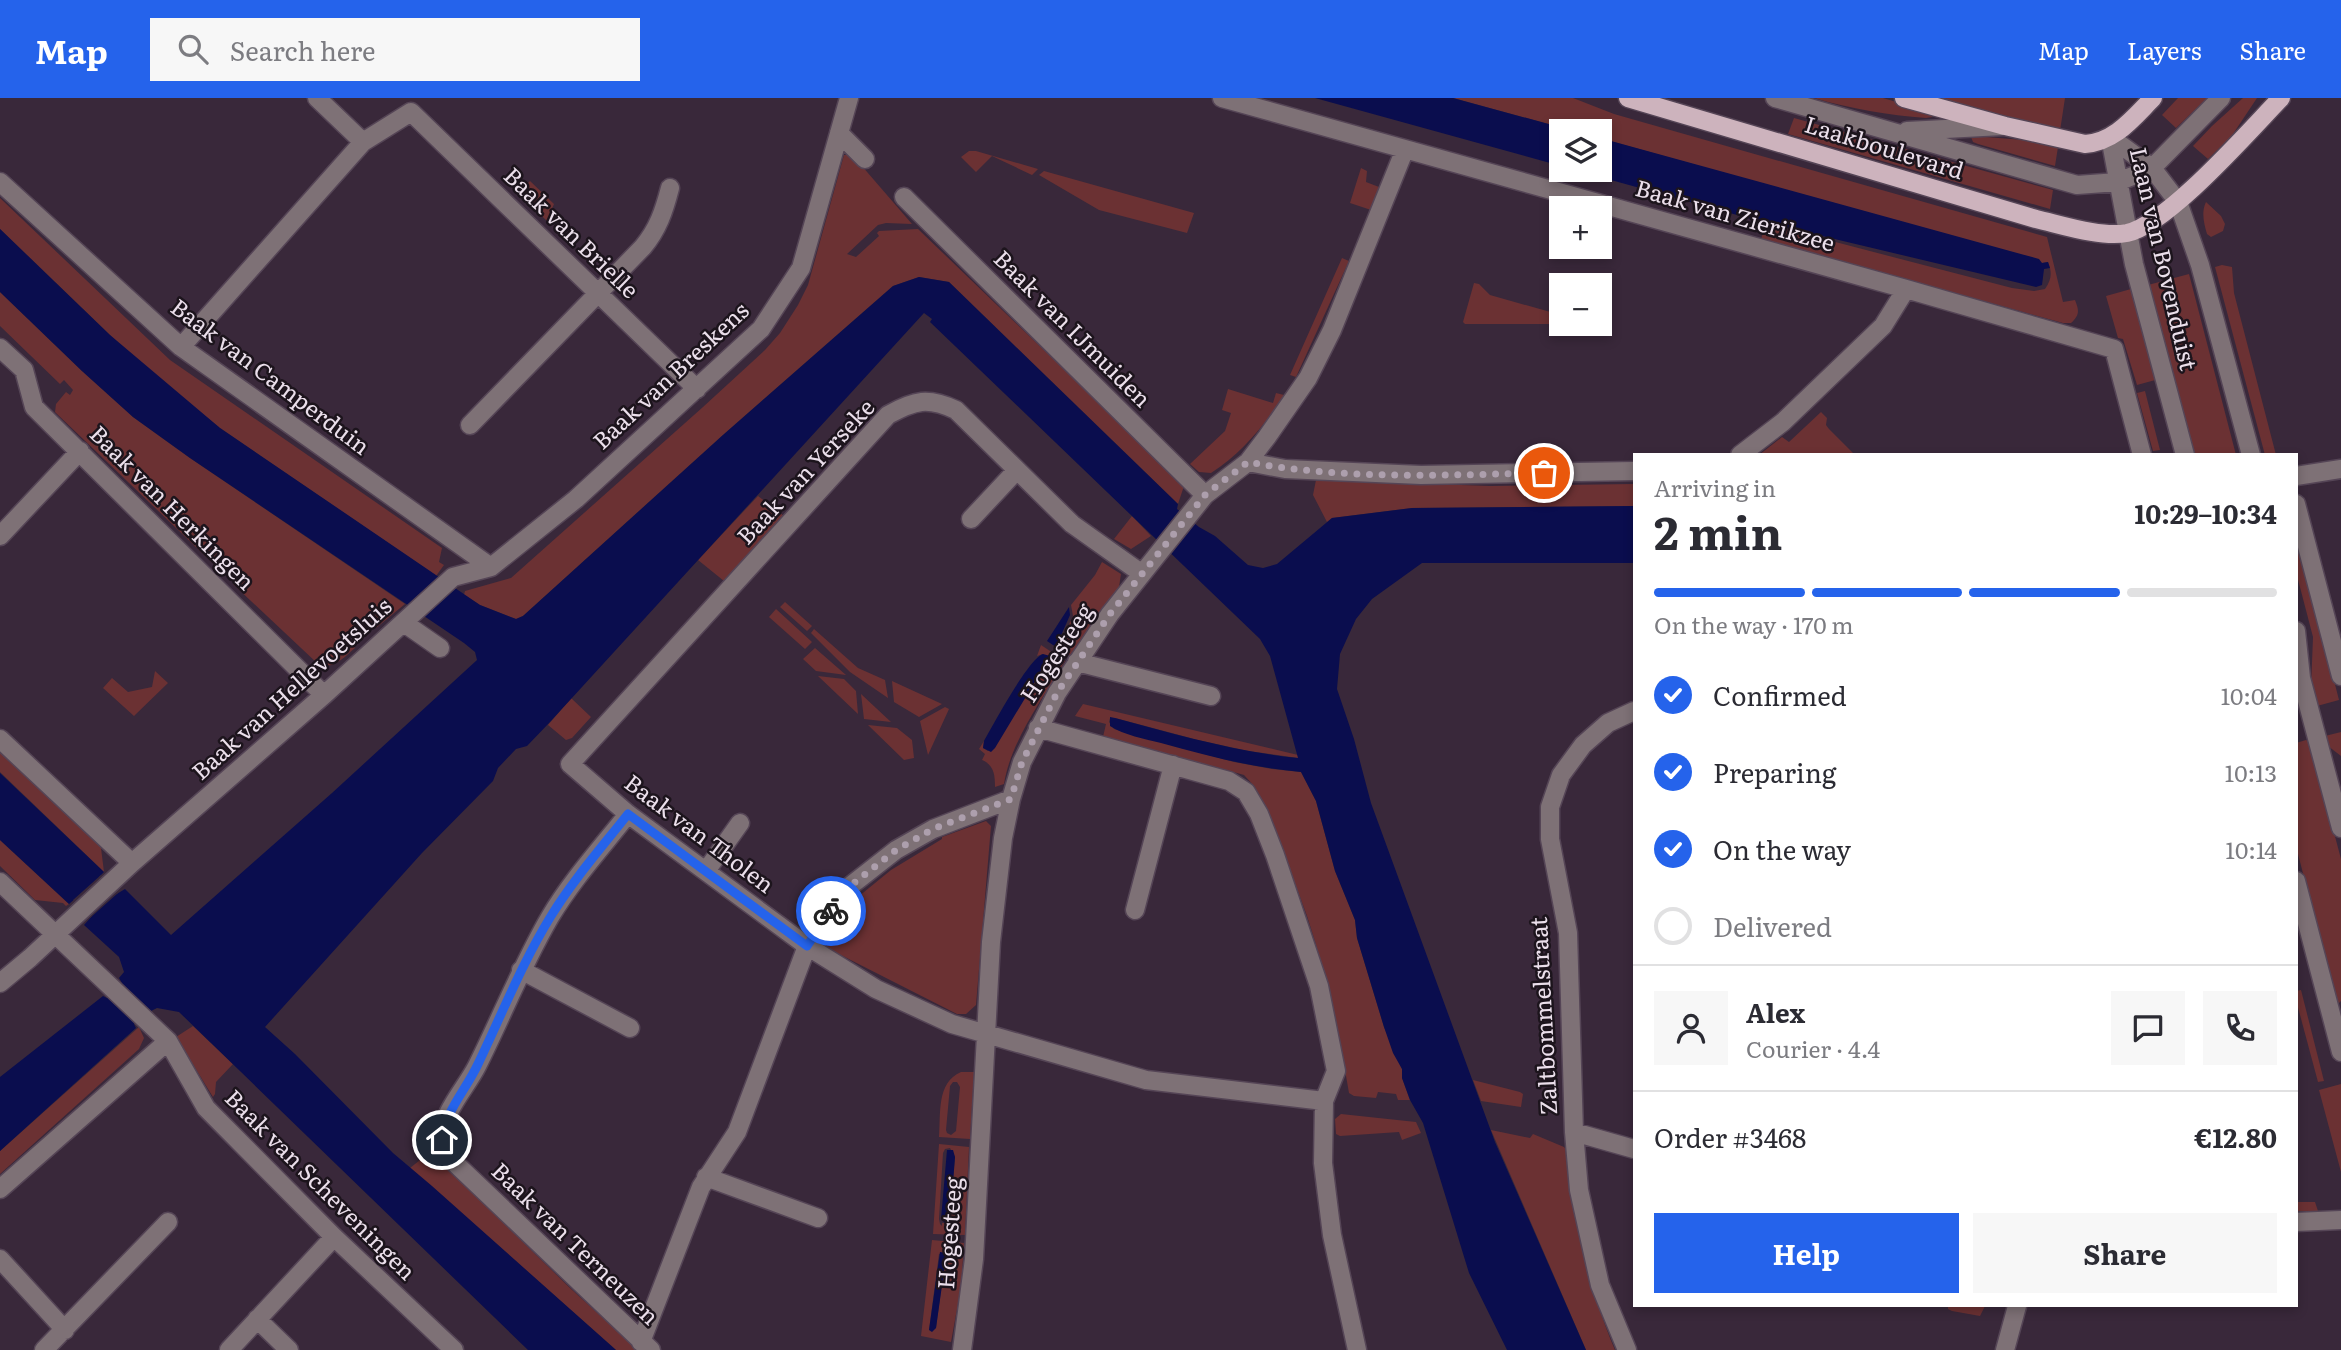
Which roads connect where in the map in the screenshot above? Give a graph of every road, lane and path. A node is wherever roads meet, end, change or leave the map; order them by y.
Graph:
1 (317, 98) edge
2 (849, 98) edge
3 (1222, 98) edge
4 (1629, 98) edge
5 (1775, 98) edge
6 (1904, 98) edge
7 (2153, 98) edge
8 (2221, 98) edge
9 (2281, 98) edge
10 (413, 105) edge
11 (2005, 126) junction
12 (1891, 131) junction
13 (839, 133) junction
14 (2110, 137) junction
15 (363, 142) junction
16 (1405, 149) junction
17 (866, 159) dead end
18 (2152, 168) junction
19 (0, 182) edge
20 (2112, 183) junction
21 (670, 188) dead end
22 (904, 197) dead end
23 (2178, 202) junction
24 (2127, 233) junction
25 (1906, 289) junction
26 (598, 293) junction
27 (181, 347) junction
28 (0, 348) edge
29 (697, 389) junction
30 (470, 425) dead end
31 (80, 451) junction
32 (1743, 453) edge
33 (2141, 453) edge
34 (2184, 453) edge
35 (2250, 453) edge
36 (1248, 462) junction
37 (2341, 469) edge
38 (1016, 471) junction
39 (1633, 471) edge
40 (2298, 476) edge
41 (1205, 495) junction
42 (2298, 512) edge
43 (971, 519) dead end
44 (0, 536) edge
45 (491, 567) junction
46 (1141, 573) junction
47 (404, 623) junction
48 (440, 648) dead end
49 (2298, 650) edge
50 (1077, 662) junction
51 (2341, 675) edge
52 (324, 695) junction
53 (1211, 696) dead end
54 (1633, 711) edge
55 (1038, 728) junction
56 (0, 739) edge
57 (2333, 763) edge
58 (570, 764) joint
59 (1174, 765) junction
60 (1011, 799) junction
61 (628, 814) junction
62 (740, 822) dead end
63 (2341, 828) edge
64 (132, 863) junction
65 (706, 871) junction
66 (0, 882) edge
67 (2298, 888) edge
68 (1135, 910) dead end
69 (54, 934) junction
70 (807, 946) junction
71 (521, 970) junction
72 (0, 983) edge
73 (2337, 1021) edge
74 (630, 1028) dead end
75 (986, 1035) junction
76 (168, 1041) junction
77 (2341, 1052) edge
78 (1324, 1101) junction
79 (1574, 1132) junction
80 (1633, 1149) edge
81 (706, 1177) junction
82 (0, 1189) edge
83 (818, 1218) dead end
84 (2341, 1220) edge
85 (168, 1222) dead end
86 (2298, 1222) edge
87 (334, 1237) junction
88 (0, 1259) edge
89 (2017, 1307) edge
90 (257, 1319) junction
91 (65, 1330) junction
92 (646, 1346) edge
93 (44, 1350) edge
94 (229, 1350) edge
95 (289, 1350) edge
96 (454, 1350) edge
97 (962, 1350) edge
98 (1357, 1350) edge
99 (1627, 1350) edge
100 (2005, 1350) edge

1 - 15 street
2 - 13 street, Baak van Breskens
3 - 16 street, Baak van Zierikzee
4 - 24 main road, Laakboulevard
5 - 12 street, Laakboulevard
6 - 11 main road, Laakboulevard
7 - 14 main road
8 - 18 street
9 - 23 main road
10 - 15 street
10 - 26 street, Baak van Brielle
11 - 12 street, Laakboulevard
11 - 14 main road, Laakboulevard
12 - 20 street, Laakboulevard
13 - 17 street
13 - 29 street, Baak van Breskens
14 - 18 street, Laan van Bovenduist
14 - 20 street, Laan van Bovenduist
15 - 27 street
16 - 25 street, Baak van Zierikzee
16 - 36 street, Hogesteeg
18 - 20 street
18 - 23 street, Laan van Bovenduist
19 - 27 street, Baak van Camperduin
20 - 24 street, Laan van Bovenduist
21 - 26 street
22 - 41 street, Baak van IJmuiden
23 - 24 main road
23 - 35 street, Laan van Bovenduist
24 - 34 street, Laan van Bovenduist
25 - 32 street
25 - 33 street, Baak van Zierikzee
26 - 29 street, Baak van Brielle
26 - 30 street
27 - 45 street, Baak van Camperduin
28 - 31 street, Baak van Herkingen
29 - 45 street, Baak van Breskens
31 - 44 street
31 - 52 street, Baak van Herkingen
36 - 39 street
36 - 41 street, Hogesteeg
37 - 40 street
38 - 43 street
38 - 46 street, Baak van Yerseke
38 - 58 street, Baak van Yerseke
41 - 46 street, Hogesteeg
42 - 51 street
45 - 47 street, Baak van Hellevoetsluis
46 - 50 street, Hogesteeg
47 - 48 street
47 - 52 street, Baak van Hellevoetsluis
49 - 57 street
50 - 53 street
50 - 55 street, Hogesteeg
52 - 64 street, Baak van Hellevoetsluis
54 - 79 street, Zaltbommelstraat
55 - 59 street
55 - 60 street, Hogesteeg
56 - 64 street
57 - 63 street
58 - 61 street, Baak van Tholen
59 - 68 street
59 - 78 street
60 - 70 street
60 - 75 street, Hogesteeg
61 - 65 street, Baak van Tholen
61 - 71 street, Baak van Terneuzen
62 - 65 street
64 - 69 street, Baak van Hellevoetsluis
65 - 70 street, Baak van Tholen
66 - 69 street, Baak van Scheveningen
67 - 73 street
69 - 72 street, Baak van Hellevoetsluis
69 - 76 street, Baak van Scheveningen
70 - 75 street, Baak van Tholen
70 - 81 street
71 - 74 street
71 - 92 street, Baak van Terneuzen
73 - 77 street
75 - 78 street, Baak van Tholen
75 - 97 street, Hogesteeg
76 - 82 street
76 - 87 street, Baak van Scheveningen
78 - 98 street
79 - 80 street
79 - 99 street, Zaltbommelstraat
81 - 83 street
81 - 92 street
84 - 86 street
85 - 91 street
87 - 90 street
87 - 96 street, Baak van Scheveningen
88 - 91 street
89 - 100 street
90 - 94 street
90 - 95 street
91 - 93 street

